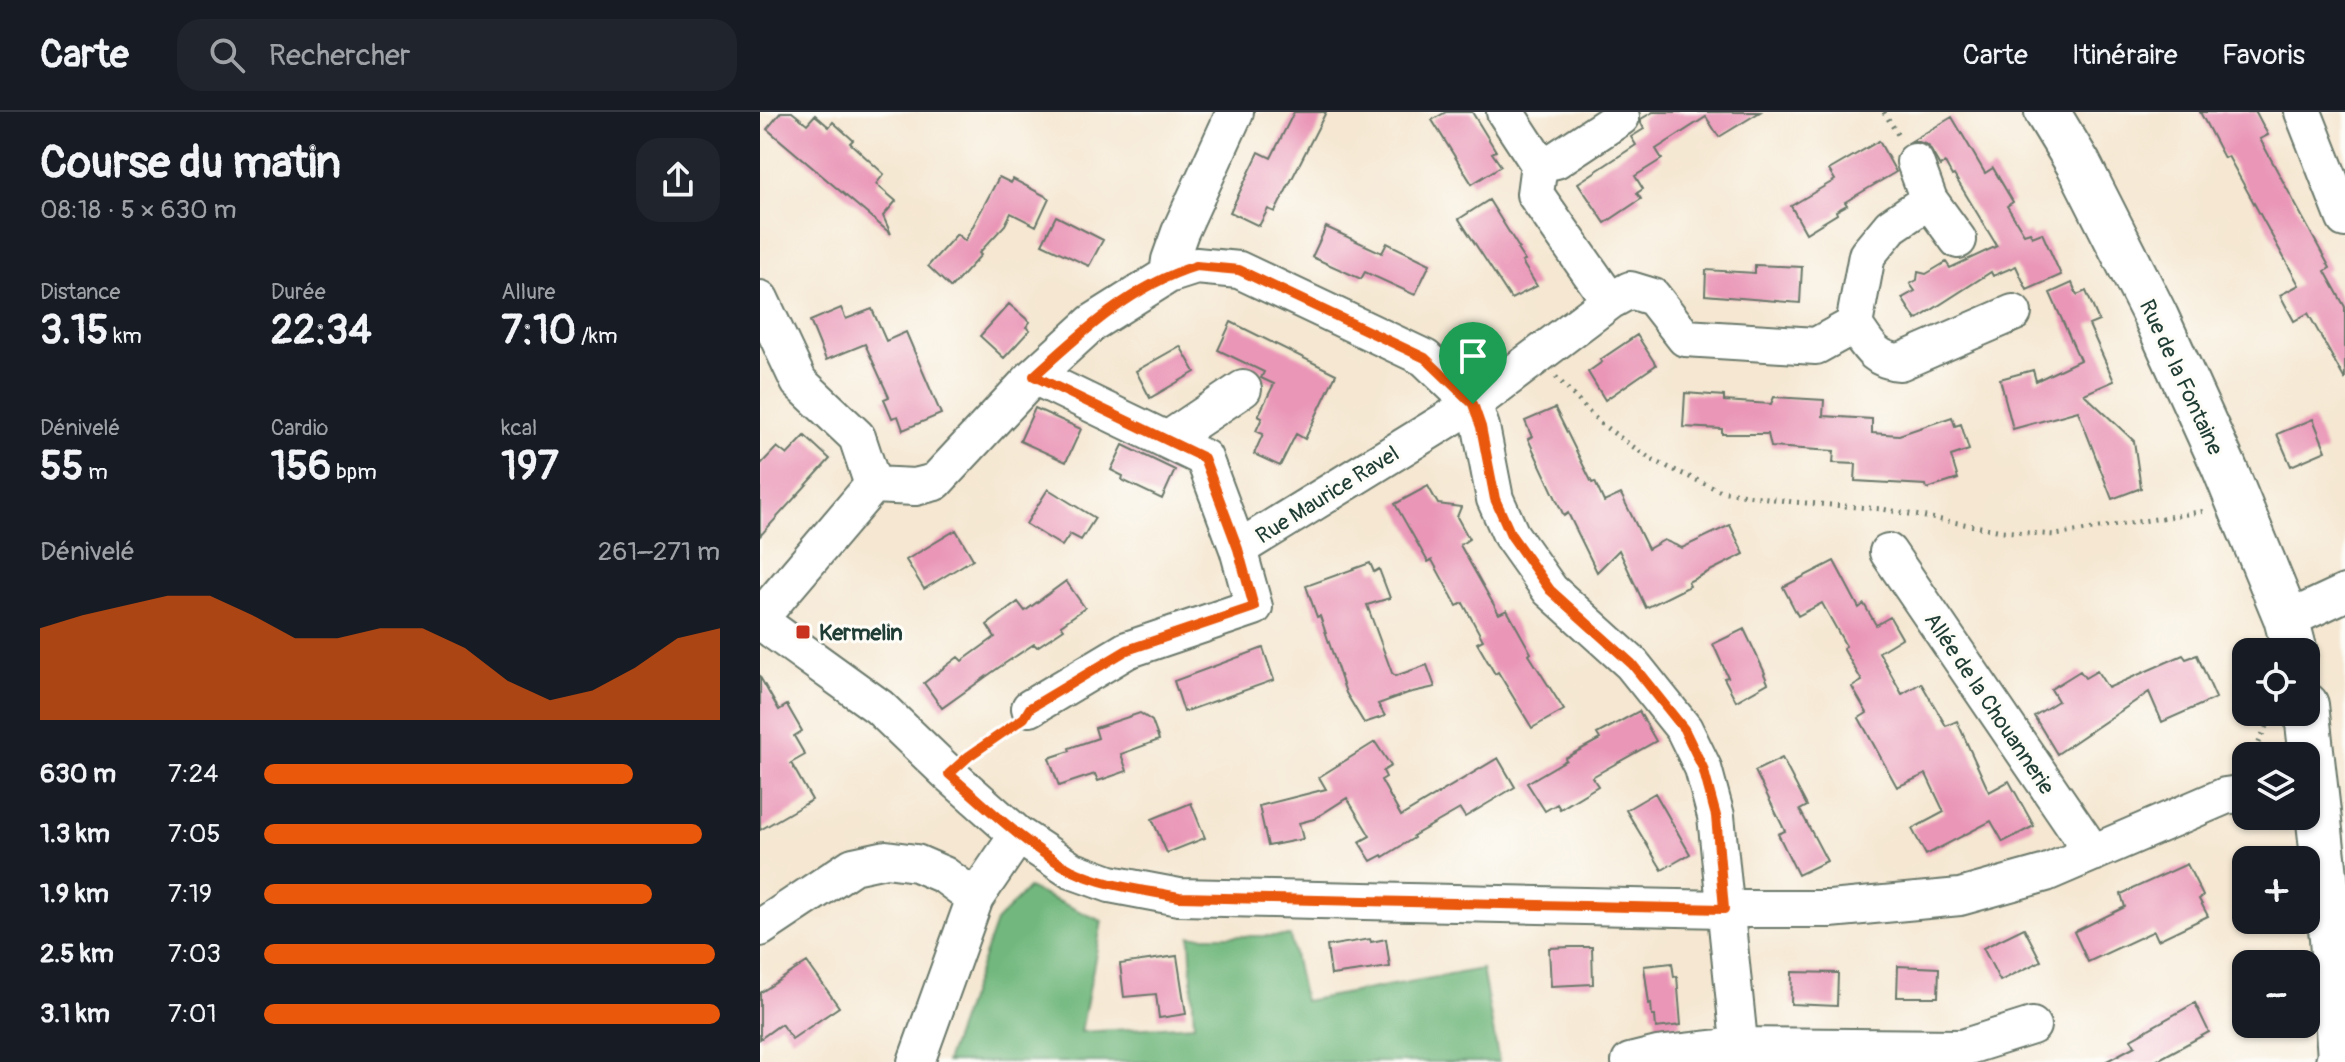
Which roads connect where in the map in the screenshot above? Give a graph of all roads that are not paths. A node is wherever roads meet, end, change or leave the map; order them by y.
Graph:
1 (1235, 112) edge
2 (1505, 112) edge
3 (2047, 112) edge
4 (2303, 112) edge
5 (1621, 117) dead end
6 (1915, 162) dead end
7 (1539, 164) junction
8 (1929, 200) junction
9 (2345, 219) edge
10 (1958, 240) dead end
11 (1168, 275) junction
12 (760, 299) edge
13 (1610, 301) junction
14 (2013, 313) dead end
15 (1854, 325) junction
16 (1034, 376) junction
17 (1243, 389) dead end
18 (1473, 404) junction
19 (1167, 440) junction
20 (873, 485) junction
21 (1238, 549) junction
22 (1888, 552) dead end
23 (2345, 593) edge
24 (760, 619) edge
25 (2291, 636) edge
26 (1030, 708) road end
27 (2232, 795) edge
28 (2319, 830) edge
29 (1018, 835) junction
30 (2093, 853) junction
31 (975, 898) junction
32 (1724, 909) junction
33 (760, 928) edge
34 (2338, 937) edge
35 (2032, 1026) dead end
36 (1740, 1054) edge
37 (2341, 1061) edge
38 (916, 1062) edge
39 (1630, 1062) edge

1 - 11 street
2 - 7 street
3 - 25 main road, Rue de la Fontaine
4 - 9 street
5 - 7 street
6 - 8 street
7 - 13 street
8 - 10 street
8 - 15 street
11 - 16 street
11 - 18 street
12 - 20 street
13 - 15 street
13 - 18 street, Rue Maurice Ravel
14 - 15 street
16 - 19 street
16 - 20 street
17 - 19 street
18 - 21 street, Rue Maurice Ravel
18 - 32 street
19 - 21 street
20 - 24 street
21 - 26 street, Rue Maurice Ravel
22 - 30 street, Allée de la Chouannerie
23 - 25 street
24 - 29 street
27 - 30 street
28 - 34 main road
29 - 31 street
29 - 32 street
30 - 32 street
31 - 33 street
31 - 38 street
32 - 36 street
34 - 37 main road
35 - 36 street
36 - 39 street

